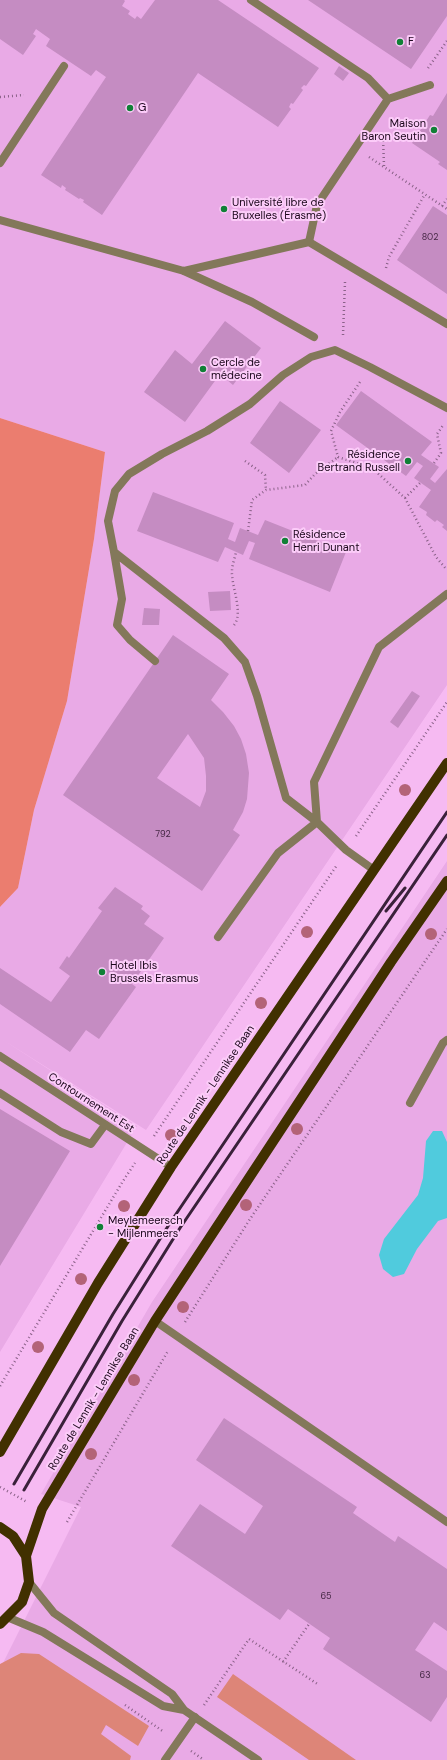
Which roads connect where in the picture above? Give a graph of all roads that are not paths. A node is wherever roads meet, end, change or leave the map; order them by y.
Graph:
1 (251, 0) edge
2 (64, 66) dead end
3 (430, 85) dead end
4 (388, 99) junction
5 (0, 163) edge
6 (0, 220) edge
7 (309, 242) junction
8 (184, 271) junction
9 (447, 324) edge
10 (314, 337) dead end
11 (447, 408) edge
12 (114, 552) junction
13 (447, 594) edge
14 (155, 661) dead end
15 (447, 763) edge
16 (317, 822) junction
17 (374, 870) junction
18 (447, 881) edge
19 (218, 937) dead end
20 (447, 1040) edge
21 (0, 1056) edge
22 (0, 1093) edge
23 (410, 1103) dead end
24 (105, 1125) junction
25 (171, 1167) junction
26 (155, 1320) junction
27 (0, 1452) edge
28 (447, 1522) edge
29 (0, 1527) edge
30 (26, 1556) junction
31 (29, 1582) junction
32 (4, 1620) edge
33 (184, 1710) junction
34 (195, 1717) junction
35 (165, 1760) edge
36 (258, 1760) edge

1 - 4 street
2 - 5 street
3 - 4 street
4 - 7 street
6 - 8 street
7 - 8 street
7 - 9 street
8 - 10 street
11 - 12 street
12 - 14 street
12 - 16 street
13 - 16 street
15 - 17 main road, Route de Lennik - Lennikse Baan
16 - 17 street
16 - 19 street
17 - 25 main road, Route de Lennik - Lennikse Baan
18 - 26 main road, Route de Lennik - Lennikse Baan
20 - 23 street
21 - 24 street, Contournement Est
22 - 24 street
24 - 25 street, Contournement Est
25 - 27 main road, Route de Lennik - Lennikse Baan
26 - 28 street
26 - 30 main road, Route de Lennik - Lennikse Baan
29 - 30 main road, Route de Lennik - Lennikse Baan
30 - 31 main road, Route de Lennik - Lennikse Baan
31 - 32 main road, Route de Lennik - Lennikse Baan
31 - 33 street
32 - 33 street
33 - 34 street
34 - 35 street
34 - 36 street

